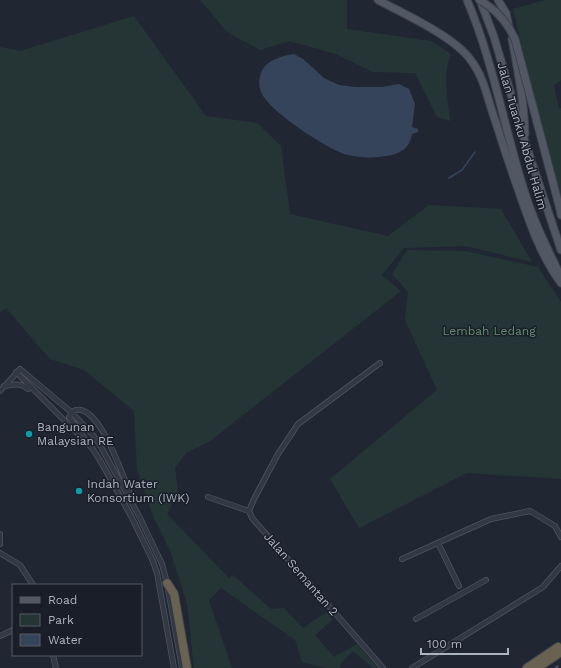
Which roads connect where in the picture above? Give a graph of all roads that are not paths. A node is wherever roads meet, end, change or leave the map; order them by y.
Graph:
1 (378, 0) edge
2 (467, 0) edge
3 (480, 0) edge
4 (498, 0) edge
5 (526, 145) junction
6 (560, 212) edge
7 (561, 250) edge
8 (561, 277) edge
9 (561, 283) edge
10 (380, 363) dead end
11 (18, 371) junction
12 (4, 386) junction
13 (0, 391) edge
14 (45, 402) junction
15 (71, 412) junction
16 (92, 448) junction
17 (208, 497) dead end
18 (249, 511) junction
19 (138, 516) junction
20 (0, 534) edge
21 (561, 537) edge
22 (438, 543) junction
23 (0, 545) edge
24 (0, 553) edge
25 (402, 559) dead end
26 (561, 566) edge
27 (486, 580) dead end
28 (167, 583) junction
29 (32, 584) edge
30 (458, 586) dead end
31 (416, 619) dead end
32 (12, 630) edge
33 (0, 636) edge
34 (560, 648) edge
35 (53, 656) edge
36 (56, 668) edge
37 (174, 668) edge
38 (182, 668) edge
39 (187, 668) edge
40 (383, 668) edge
41 (412, 668) edge
42 (527, 668) edge
43 (537, 668) edge

1 - 9 main road
2 - 8 main road, Jalan Tuanku Abdul Halim
3 - 5 main road, Jalan Tuanku Abdul Halim
3 - 6 main road, bridge
4 - 5 main road
5 - 7 main road, Jalan Tuanku Abdul Halim
10 - 18 street
11 - 12 street
11 - 14 street
11 - 15 street
12 - 13 street
12 - 14 street
14 - 16 street
15 - 16 street
15 - 19 street
15 - 19 street
16 - 37 street
17 - 18 street
18 - 40 street, Jalan Semantan 2
19 - 28 street
20 - 23 street
21 - 22 street
22 - 25 street
22 - 30 street
23 - 24 street
24 - 29 street
26 - 41 street
27 - 31 street
28 - 38 street
28 - 39 highway
32 - 33 street
34 - 42 highway
34 - 43 highway
35 - 36 street

